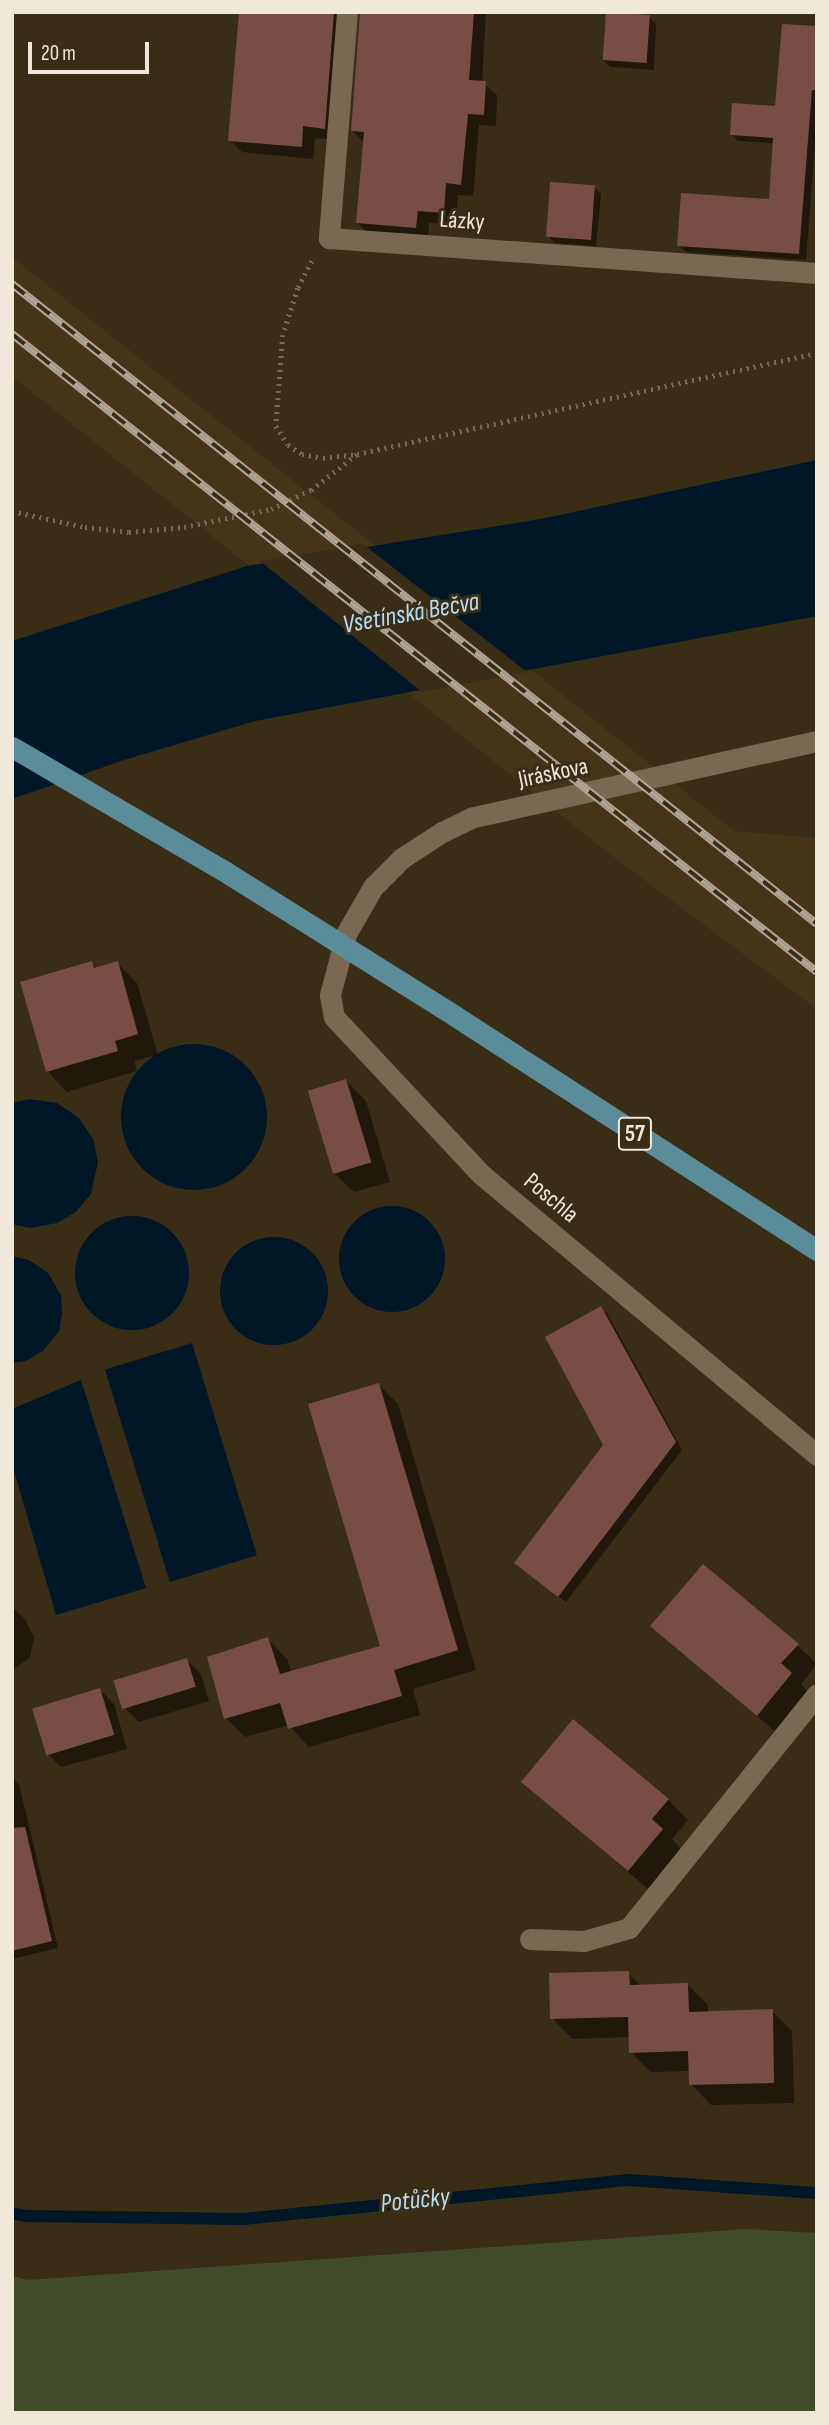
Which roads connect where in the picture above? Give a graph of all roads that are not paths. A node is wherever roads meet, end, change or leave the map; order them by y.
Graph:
1 (347, 12) edge
2 (817, 273) edge
3 (817, 741) edge
4 (12, 747) edge
5 (346, 934) joint
6 (817, 1250) edge
7 (817, 1455) edge
8 (817, 1694) edge
9 (530, 1938) dead end

1 - 2 street, Lázky
3 - 5 street, Jiráskova
4 - 6 main road, 57
5 - 7 street, Poschla
8 - 9 street

